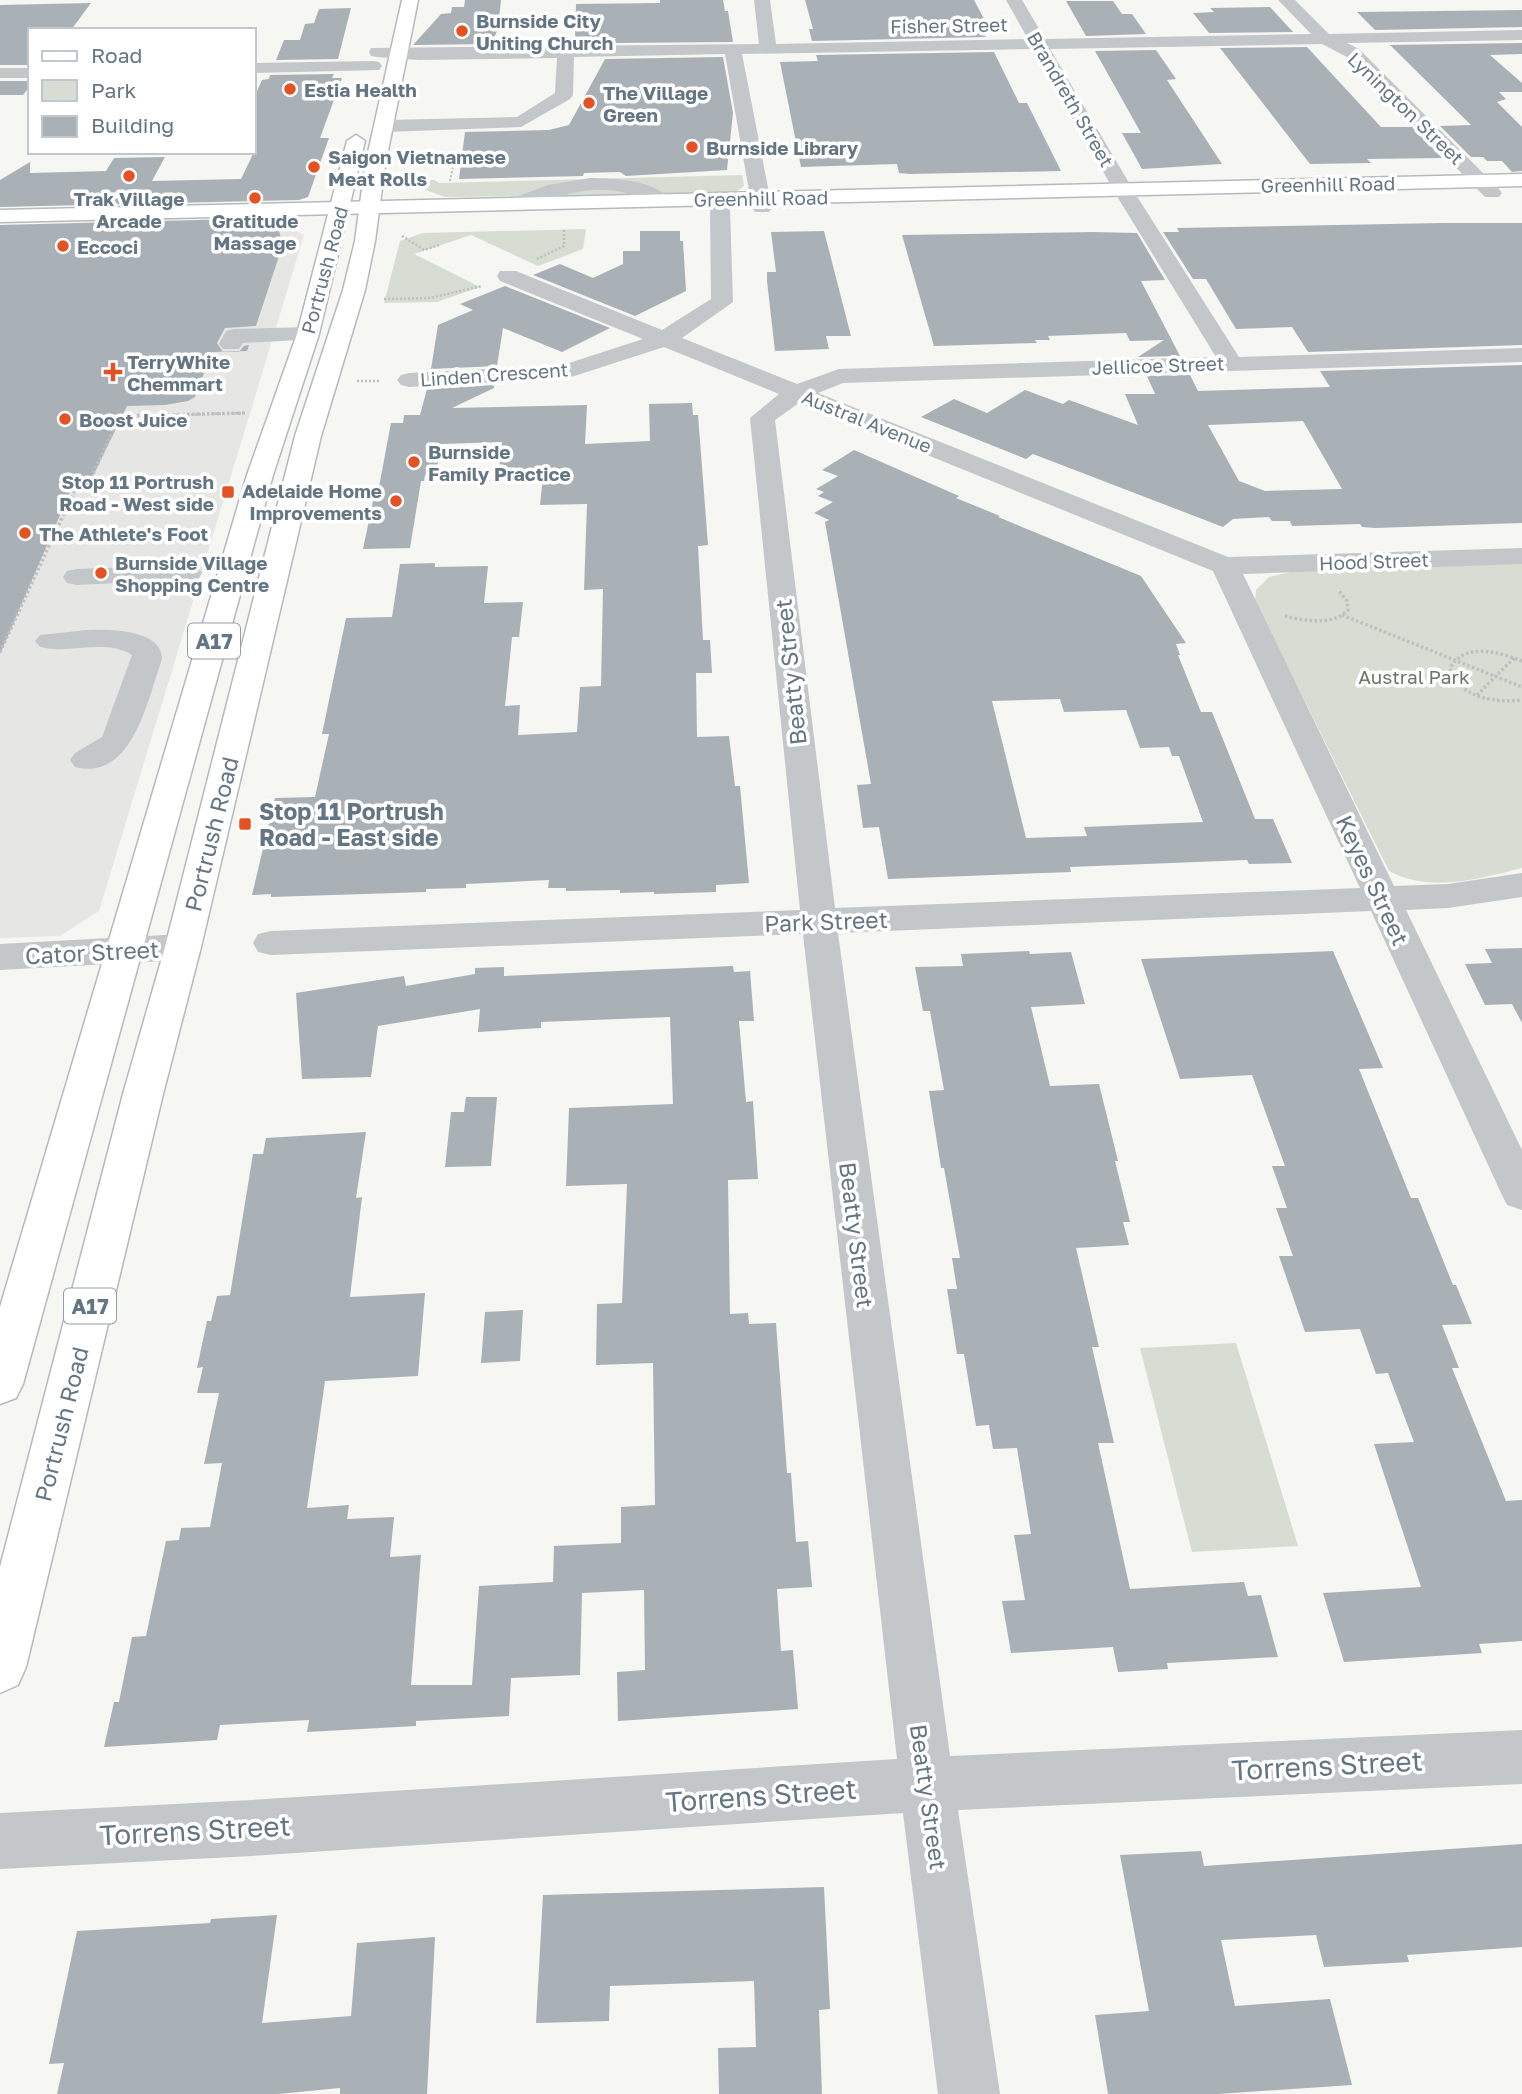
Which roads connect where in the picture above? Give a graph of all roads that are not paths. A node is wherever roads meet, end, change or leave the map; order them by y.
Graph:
1 (410, 0) edge
2 (762, 0) edge
3 (1014, 0) edge
4 (1286, 0) edge
5 (382, 34) dead end
6 (1522, 35) edge
7 (1324, 38) junction
8 (1039, 44) junction
9 (768, 49) junction
10 (733, 50) junction
11 (566, 53) junction
12 (397, 55) junction
13 (374, 66) junction
14 (256, 68) edge
15 (0, 73) edge
16 (28, 73) edge
17 (361, 119) dead end
18 (385, 126) junction
19 (1522, 180) edge
20 (1485, 187) junction
21 (1522, 192) edge
22 (1125, 193) junction
23 (761, 203) junction
24 (720, 209) junction
25 (369, 212) junction
26 (340, 213) junction
27 (0, 216) edge
28 (0, 227) edge
29 (508, 276) dead end
30 (308, 334) junction
31 (663, 340) junction
32 (231, 344) dead end
33 (1522, 355) edge
34 (1231, 363) junction
35 (409, 380) road end
36 (797, 393) junction
37 (1522, 556) edge
38 (188, 573) dead end
39 (77, 578) dead end
40 (1231, 579) junction
41 (50, 641) dead end
42 (86, 760) dead end
43 (1522, 885) edge
44 (1381, 899) junction
45 (817, 922) junction
46 (271, 943) dead end
47 (183, 947) junction
48 (126, 950) junction
49 (0, 957) edge
50 (1522, 1193) edge
51 (0, 1384) edge
52 (0, 1667) edge
53 (1522, 1756) edge
54 (927, 1784) junction
55 (0, 1841) edge
56 (970, 2094) edge

1 - 12 main road, Portrush Road / A17
2 - 9 street
3 - 8 street, Brandreth Street
4 - 7 street, Lynington Street
5 - 13 main road
6 - 7 street, Fisher Street
7 - 8 street, Fisher Street
7 - 20 street, Lynington Street
8 - 9 street, Fisher Street
8 - 22 street, Brandreth Street
9 - 10 street, Fisher Street
10 - 11 street, Fisher Street
10 - 23 street
11 - 12 street, Fisher Street
11 - 18 street
12 - 13 street, Fisher Street
12 - 18 main road, Portrush Road / A17
13 - 14 street, Fisher Street
15 - 16 street
17 - 26 main road, Portrush Road / A17
18 - 25 main road, Portrush Road / A17
19 - 20 main road, Greenhill Road
20 - 21 main road, Greenhill Road
20 - 22 main road, Greenhill Road
22 - 23 main road, Greenhill Road
22 - 34 street, Brandreth Street
23 - 24 main road, Greenhill Road
23 - 25 main road, Greenhill Road
24 - 25 main road, Greenhill Road
24 - 31 street, Linden Crescent
25 - 26 main road, Greenhill Road
25 - 47 main road, Portrush Road / A17
26 - 27 main road, Greenhill Road
26 - 28 main road, Greenhill Road
26 - 30 main road, Portrush Road / A17
29 - 31 street, Austral Avenue
30 - 32 street
30 - 48 main road, Portrush Road / A17
31 - 35 street, Linden Crescent
31 - 36 street, Austral Avenue
33 - 34 street, Jellicoe Street
34 - 36 street, Jellicoe Street
36 - 40 street, Austral Avenue
36 - 45 street, Beatty Street
37 - 40 street, Hood Street
38 - 39 street
40 - 44 street, Keyes Street
41 - 42 street
43 - 44 street, Park Street
44 - 45 street, Park Street
44 - 50 street, Keyes Street
45 - 46 street, Park Street
45 - 54 street, Beatty Street
47 - 48 street, Cator Street
47 - 52 main road, Portrush Road / A17
48 - 49 street, Cator Street
48 - 51 main road, Portrush Road / A17
53 - 54 street, Torrens Street
54 - 55 street, Torrens Street
54 - 56 street, Beatty Street

